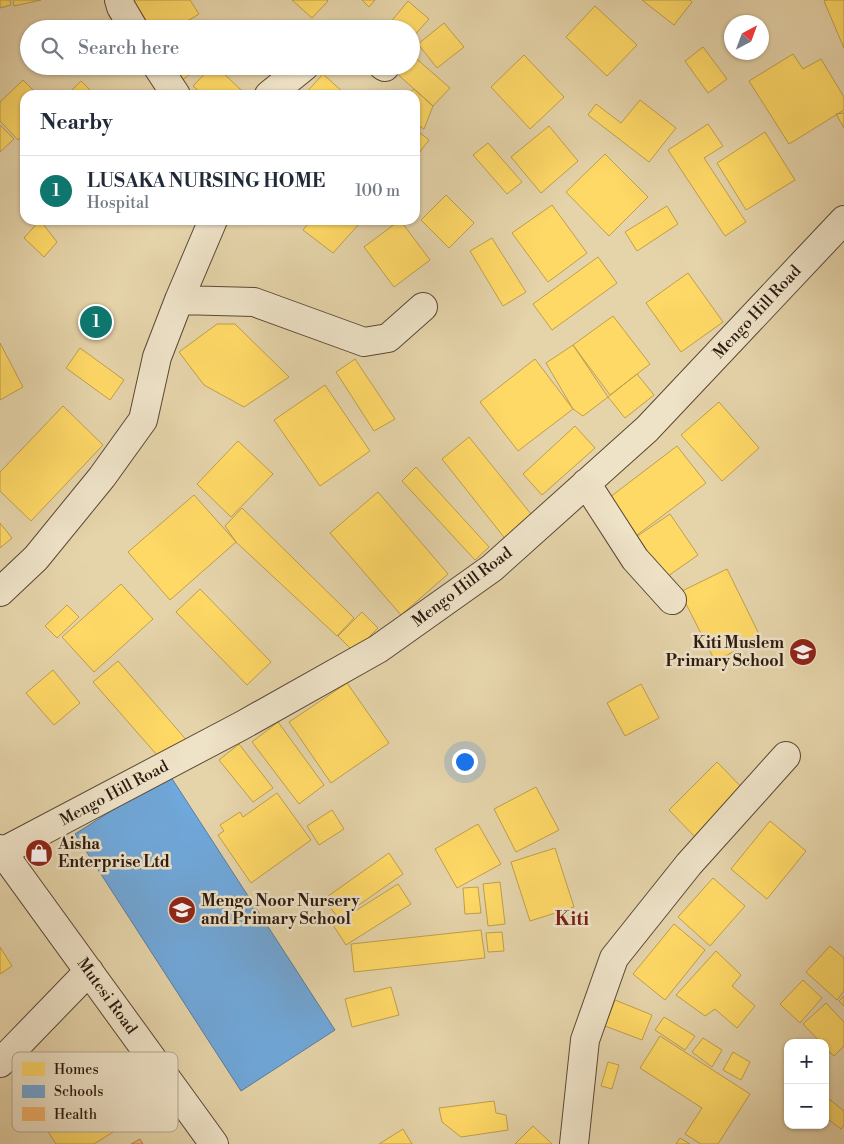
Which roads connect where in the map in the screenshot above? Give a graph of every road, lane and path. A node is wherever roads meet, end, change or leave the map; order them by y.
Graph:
1 (120, 0) edge
2 (129, 20) edge
3 (163, 75) edge
4 (294, 75) edge
5 (173, 90) edge
6 (274, 90) edge
7 (844, 220) edge
8 (211, 225) edge
9 (179, 300) junction
10 (423, 307) dead end
11 (586, 483) junction
12 (0, 592) edge
13 (672, 600) dead end
14 (786, 756) dead end
15 (1, 850) edge
16 (89, 971) junction
17 (148, 1052) edge
18 (0, 1063) edge
19 (178, 1094) edge
20 (214, 1144) edge
21 (574, 1144) edge

1 - 2 street
3 - 5 street
4 - 6 street
7 - 11 street, Mengo Hill Road
8 - 9 street
9 - 10 street
9 - 12 street
11 - 13 street
11 - 15 street, Mengo Hill Road
14 - 21 street
15 - 16 street, Mutesi Road
16 - 17 street, Mutesi Road
16 - 18 street
19 - 20 street, Mutesi Road

